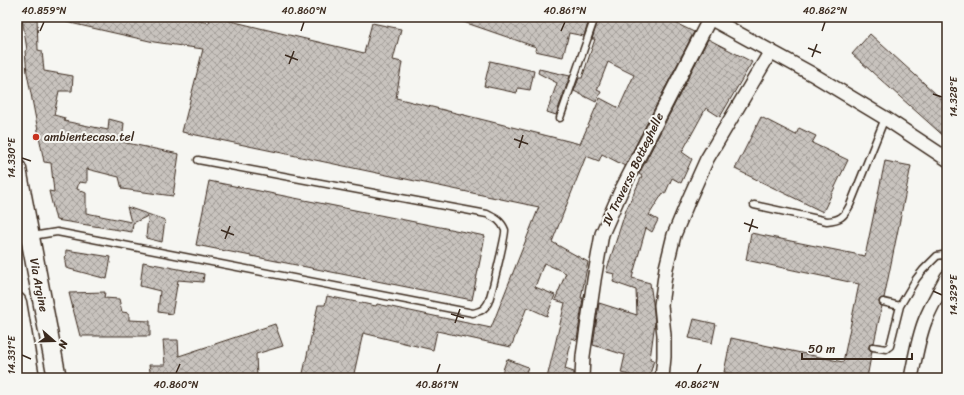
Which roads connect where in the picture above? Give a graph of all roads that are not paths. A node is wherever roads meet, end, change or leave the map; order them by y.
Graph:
1 (594, 17) edge
2 (709, 17) edge
3 (771, 51) junction
4 (560, 118) dead end
5 (885, 118) junction
6 (947, 159) edge
7 (198, 160) dead end
8 (17, 169) edge
9 (754, 206) dead end
10 (30, 236) junction
11 (947, 257) edge
12 (947, 277) edge
13 (883, 302) dead end
14 (900, 306) junction
15 (17, 307) edge
16 (873, 347) dead end
17 (30, 378) edge
18 (57, 378) edge
19 (582, 378) edge
20 (662, 378) edge
21 (911, 378) edge

1 - 4 lane
2 - 3 street
2 - 19 street, IV Traversa Botteghelle
3 - 5 street
3 - 20 street
5 - 6 street
5 - 9 lane
7 - 10 lane
8 - 10 street, Via Argine
10 - 18 street, Via Argine
11 - 14 lane
12 - 21 street
13 - 14 lane
14 - 16 lane
15 - 17 street, Via Argine

